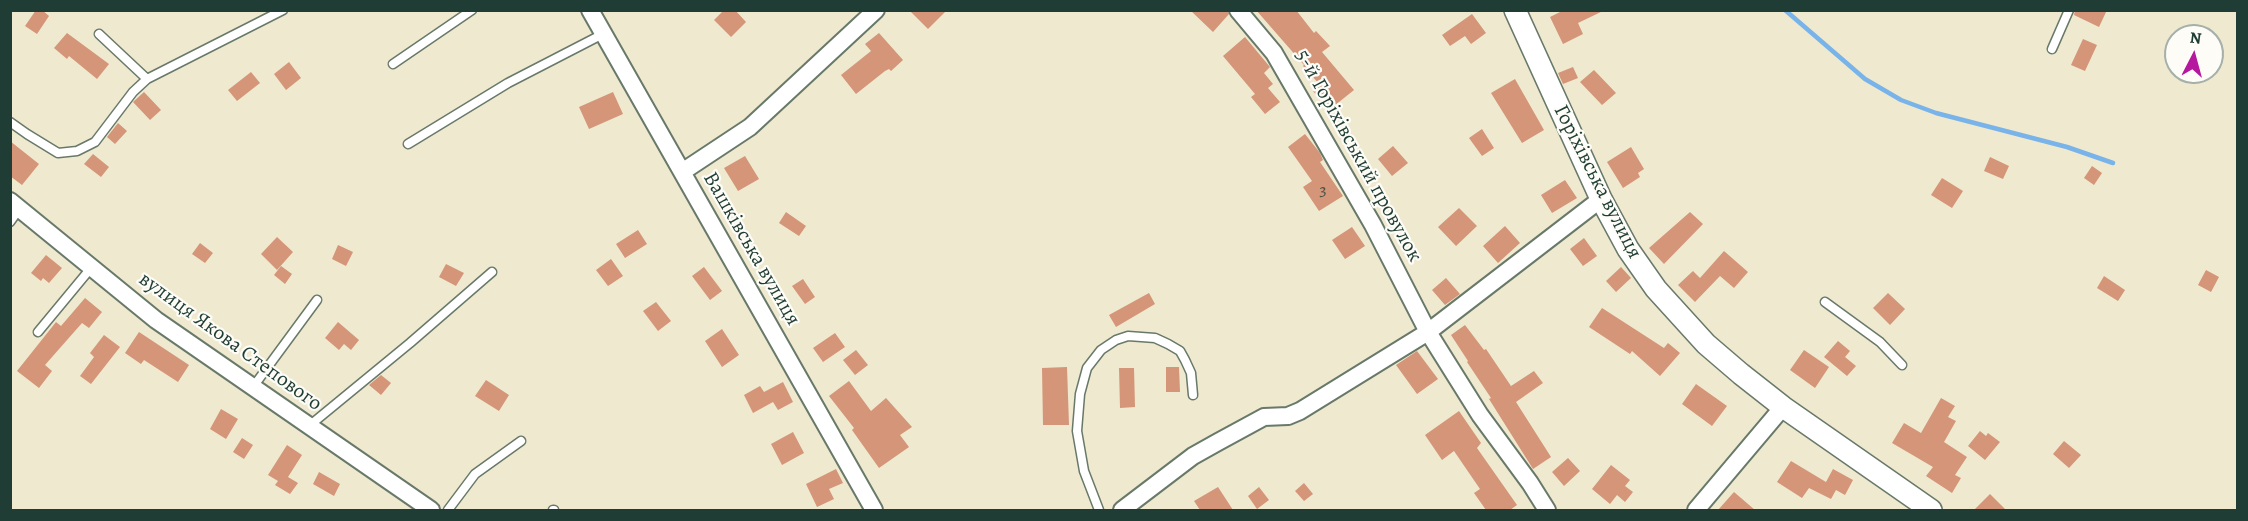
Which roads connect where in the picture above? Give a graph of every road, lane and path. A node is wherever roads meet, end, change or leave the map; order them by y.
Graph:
1 (284, 10) edge
2 (472, 10) edge
3 (590, 10) edge
4 (876, 10) edge
5 (1238, 10) edge
6 (1515, 10) edge
7 (2069, 10) edge
8 (99, 34) dead end
9 (603, 34) junction
10 (2052, 48) dead end
11 (393, 64) dead end
12 (147, 79) junction
13 (10, 122) edge
14 (408, 144) dead end
15 (682, 172) junction
16 (1601, 199) junction
17 (14, 211) edge
18 (91, 268) junction
19 (492, 272) dead end
20 (317, 300) dead end
21 (1825, 302) dead end
22 (38, 332) dead end
23 (1428, 332) junction
24 (1902, 365) dead end
25 (253, 387) junction
26 (1192, 395) dead end
27 (1783, 407) junction
28 (308, 426) junction
29 (521, 441) dead end
30 (431, 510) edge
31 (448, 510) edge
32 (874, 510) edge
33 (1099, 510) edge
34 (1122, 510) edge
35 (1547, 510) edge
36 (1696, 510) edge
37 (1931, 510) edge

1 - 12 lane
2 - 11 lane
3 - 9 street, Вашківська вулиця
4 - 15 street
5 - 23 street, 5-й Горіхівський провулок
6 - 16 street, Горіхівська вулиця
7 - 10 lane
8 - 12 lane
9 - 14 lane
9 - 15 street, Вашківська вулиця
12 - 13 lane
15 - 32 street, Вашківська вулиця
16 - 23 street
16 - 27 street, Горіхівська вулиця
17 - 18 street, вулиця Якова Степового
18 - 22 lane
18 - 25 street, вулиця Якова Степового
19 - 28 lane
20 - 25 lane
21 - 24 lane
23 - 34 street
23 - 35 street, 5-й Горіхівський провулок
25 - 28 street, вулиця Якова Степового
26 - 33 lane
27 - 36 street
27 - 37 street, Горіхівська вулиця
28 - 30 street, вулиця Якова Степового
29 - 31 lane

